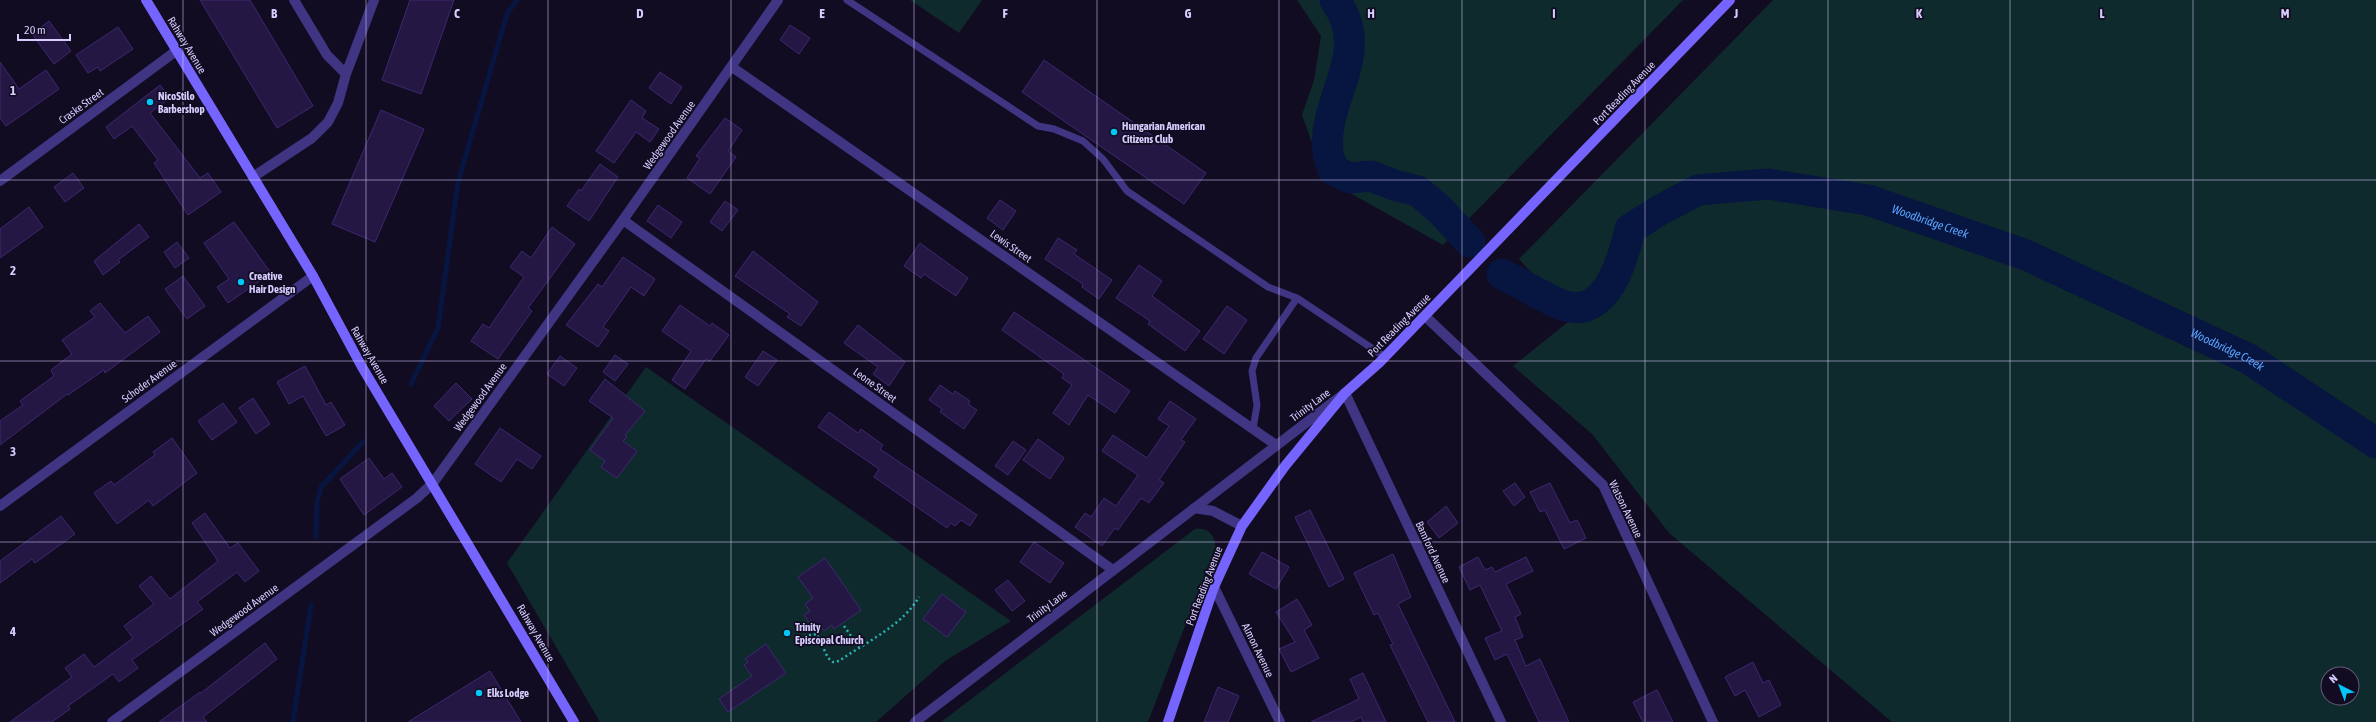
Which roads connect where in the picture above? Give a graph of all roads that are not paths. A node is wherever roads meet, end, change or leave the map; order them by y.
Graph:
1 (146, 0) edge
2 (294, 0) edge
3 (374, 0) edge
4 (778, 0) edge
5 (847, 0) edge
6 (1730, 0) edge
7 (176, 51) junction
8 (732, 67) junction
9 (346, 74) junction
10 (253, 177) junction
11 (0, 181) edge
12 (623, 220) junction
13 (313, 276) junction
14 (1297, 298) junction
15 (1425, 316) junction
16 (1385, 357) junction
17 (1345, 393) junction
18 (1253, 429) junction
19 (1276, 445) junction
20 (433, 483) junction
21 (0, 506) edge
22 (1194, 508) junction
23 (1242, 526) junction
24 (1113, 570) junction
25 (1214, 588) junction
26 (115, 721) edge
27 (574, 722) edge
28 (915, 722) edge
29 (1168, 722) edge
30 (1280, 722) edge
31 (1500, 722) edge
32 (1713, 722) edge

1 - 7 main road, Rahway Avenue
2 - 9 street
3 - 9 street
4 - 8 street, Wedgewood Avenue
5 - 14 lane
6 - 15 main road, Port Reading Avenue
7 - 10 main road, Rahway Avenue
7 - 11 street, Craske Street
8 - 12 street, Wedgewood Avenue
8 - 18 street, Lewis Street
9 - 10 street
10 - 13 main road, Rahway Avenue
12 - 20 street, Wedgewood Avenue
12 - 24 street, Leone Street
13 - 20 main road, Rahway Avenue
13 - 21 street, Schoder Avenue
14 - 16 lane
14 - 18 lane
15 - 16 main road, Port Reading Avenue
15 - 32 street, Watson Avenue
16 - 17 main road, Port Reading Avenue
17 - 19 street, Trinity Lane
17 - 23 main road, Port Reading Avenue
17 - 31 street, Bamford Avenue
18 - 19 street, Lewis Street
19 - 22 street, Trinity Lane
20 - 26 street, Wedgewood Avenue
20 - 27 main road, Rahway Avenue
22 - 23 street
22 - 24 street, Trinity Lane
23 - 25 main road, Port Reading Avenue
24 - 28 street, Trinity Lane
25 - 29 main road, Port Reading Avenue
25 - 30 street, Almon Avenue

